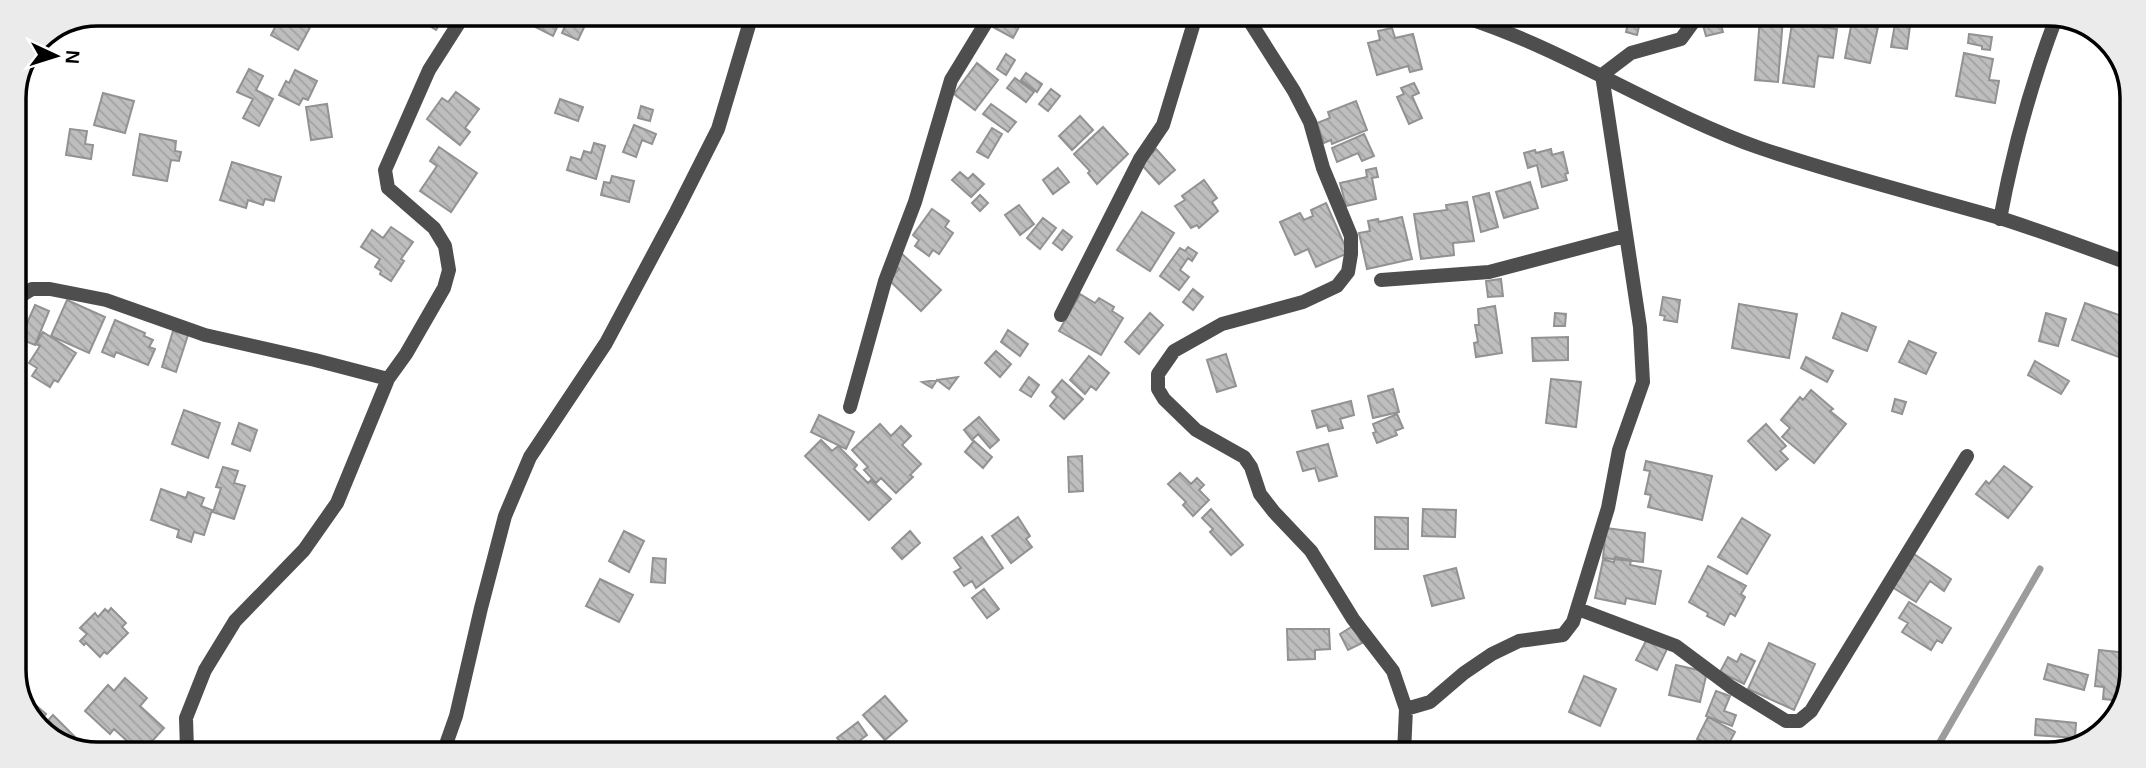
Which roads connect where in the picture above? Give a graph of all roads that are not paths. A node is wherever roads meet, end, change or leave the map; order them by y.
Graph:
1 (457, 26) edge
2 (749, 26) edge
3 (984, 26) edge
4 (1193, 26) edge
5 (1253, 26) edge
6 (1485, 26) edge
7 (1691, 26) edge
8 (2053, 27) edge
9 (1602, 75) junction
10 (2000, 219) junction
11 (1625, 236) junction
12 (2120, 260) edge
13 (1381, 281) dead end
14 (26, 293) edge
15 (1061, 315) dead end
16 (388, 379) junction
17 (850, 407) dead end
18 (1967, 456) dead end
19 (1578, 609) junction
20 (1406, 709) junction
21 (187, 742) edge
22 (447, 742) edge
23 (1404, 742) edge

1 - 16 street
2 - 22 street
3 - 17 street
4 - 15 street
5 - 20 street
6 - 9 street
7 - 9 street
8 - 10 street
9 - 10 street
9 - 11 street
10 - 12 street
11 - 13 street
11 - 19 street
14 - 16 street
16 - 21 street
18 - 19 street
19 - 20 street
20 - 23 street

